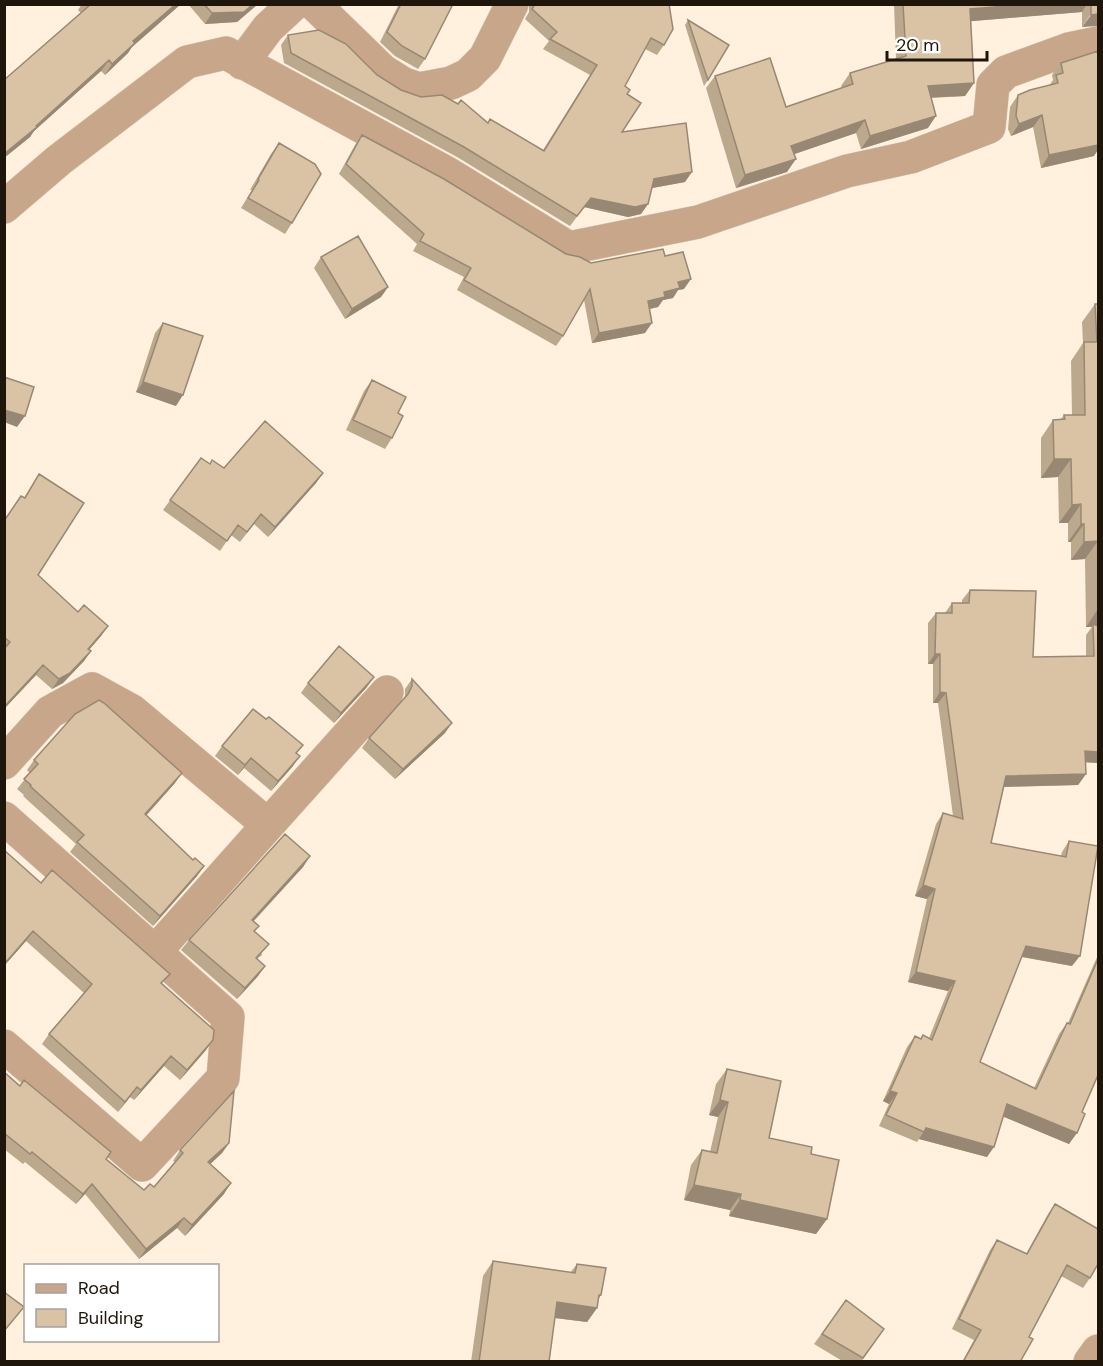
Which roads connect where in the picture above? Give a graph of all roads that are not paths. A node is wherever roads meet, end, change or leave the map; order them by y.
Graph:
1 (294, 4) edge
2 (314, 4) edge
3 (512, 4) edge
4 (1098, 43) edge
5 (242, 63) junction
6 (4, 207) edge
7 (387, 692) dead end
8 (4, 763) edge
9 (4, 818) edge
10 (268, 825) junction
11 (155, 952) junction
12 (4, 1046) edge
13 (1098, 1350) edge
14 (1090, 1362) edge

1 - 5 street
2 - 3 street
4 - 5 street
5 - 6 street
7 - 10 street
8 - 10 street
9 - 11 street
10 - 11 street
11 - 12 street
13 - 14 street

